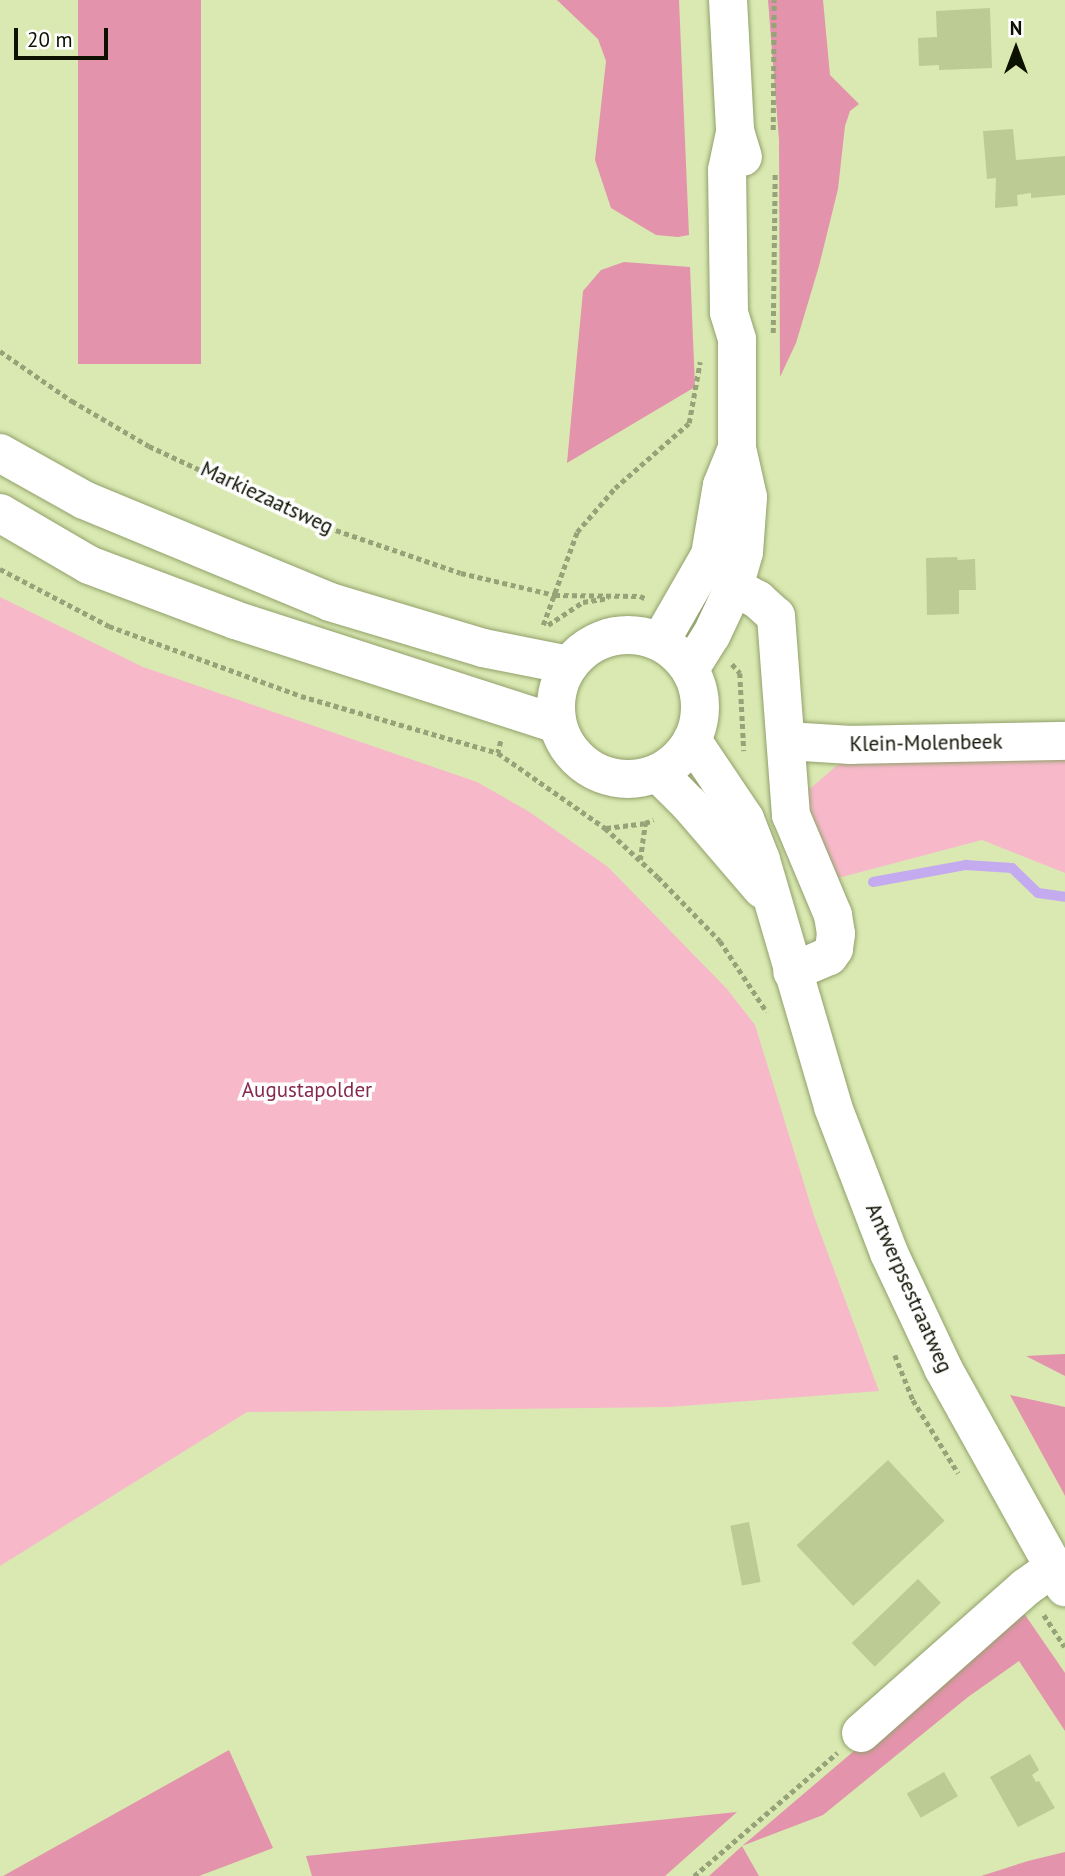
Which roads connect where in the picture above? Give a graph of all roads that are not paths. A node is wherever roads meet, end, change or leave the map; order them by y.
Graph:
1 (728, 0) edge
2 (737, 448) junction
3 (0, 453) edge
4 (0, 513) edge
5 (734, 587) junction
6 (660, 642) junction
7 (569, 664) junction
8 (690, 669) junction
9 (557, 724) junction
10 (692, 740) junction
11 (787, 741) junction
12 (1065, 741) edge
13 (658, 773) junction
14 (772, 901) junction
15 (792, 972) junction
16 (1059, 1578) edge
17 (861, 1733) road end

1 - 2 main road
2 - 5 main road
2 - 6 main road
3 - 7 main road
4 - 9 main road
5 - 8 main road
5 - 11 main road
6 - 7 main road
6 - 8 main road
7 - 9 main road
8 - 10 main road
9 - 13 main road
10 - 13 main road
10 - 14 main road, Antwerpsestraatweg
11 - 12 main road, Klein-Molenbeek
11 - 15 main road
13 - 14 main road, Antwerpsestraatweg
14 - 15 main road, Antwerpsestraatweg
15 - 16 main road, Antwerpsestraatweg
16 - 17 main road

